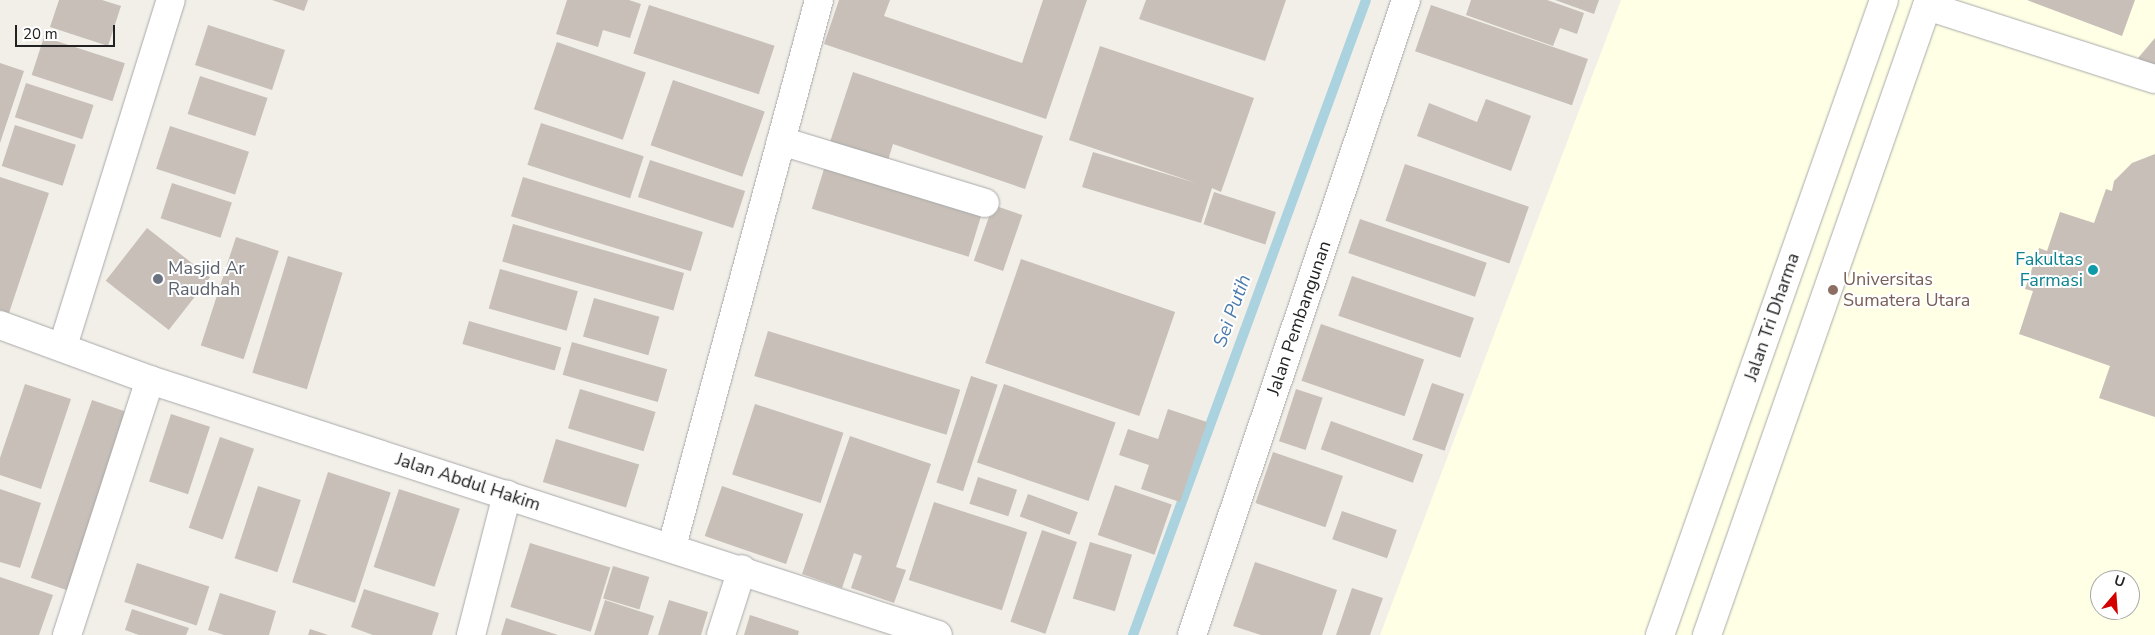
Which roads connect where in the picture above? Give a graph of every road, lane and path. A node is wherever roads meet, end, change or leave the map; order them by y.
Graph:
1 (171, 0) edge
2 (819, 0) edge
3 (1406, 0) edge
4 (1884, 0) edge
5 (1928, 3) edge
6 (2155, 78) edge
7 (781, 141) junction
8 (985, 203) dead end
9 (0, 325) edge
10 (63, 346) junction
11 (150, 380) junction
12 (507, 495) junction
13 (672, 546) junction
14 (742, 569) junction
15 (67, 635) edge
16 (471, 635) edge
17 (722, 635) edge
18 (938, 635) edge
19 (1192, 635) edge
20 (1660, 635) edge
21 (1707, 635) edge

1 - 10 street
2 - 7 street
3 - 19 street, Jalan Pembangunan
4 - 20 street, Jalan Tri Dharma
5 - 6 street
5 - 21 street
7 - 8 street
7 - 13 street
9 - 10 street, Jalan Abdul Hakim
10 - 11 street, Jalan Abdul Hakim
11 - 12 street, Jalan Abdul Hakim
11 - 15 street
12 - 13 street, Jalan Abdul Hakim
12 - 16 street
13 - 14 street, Jalan Abdul Hakim
14 - 17 street
14 - 18 street, Jalan Abdul Hakim

